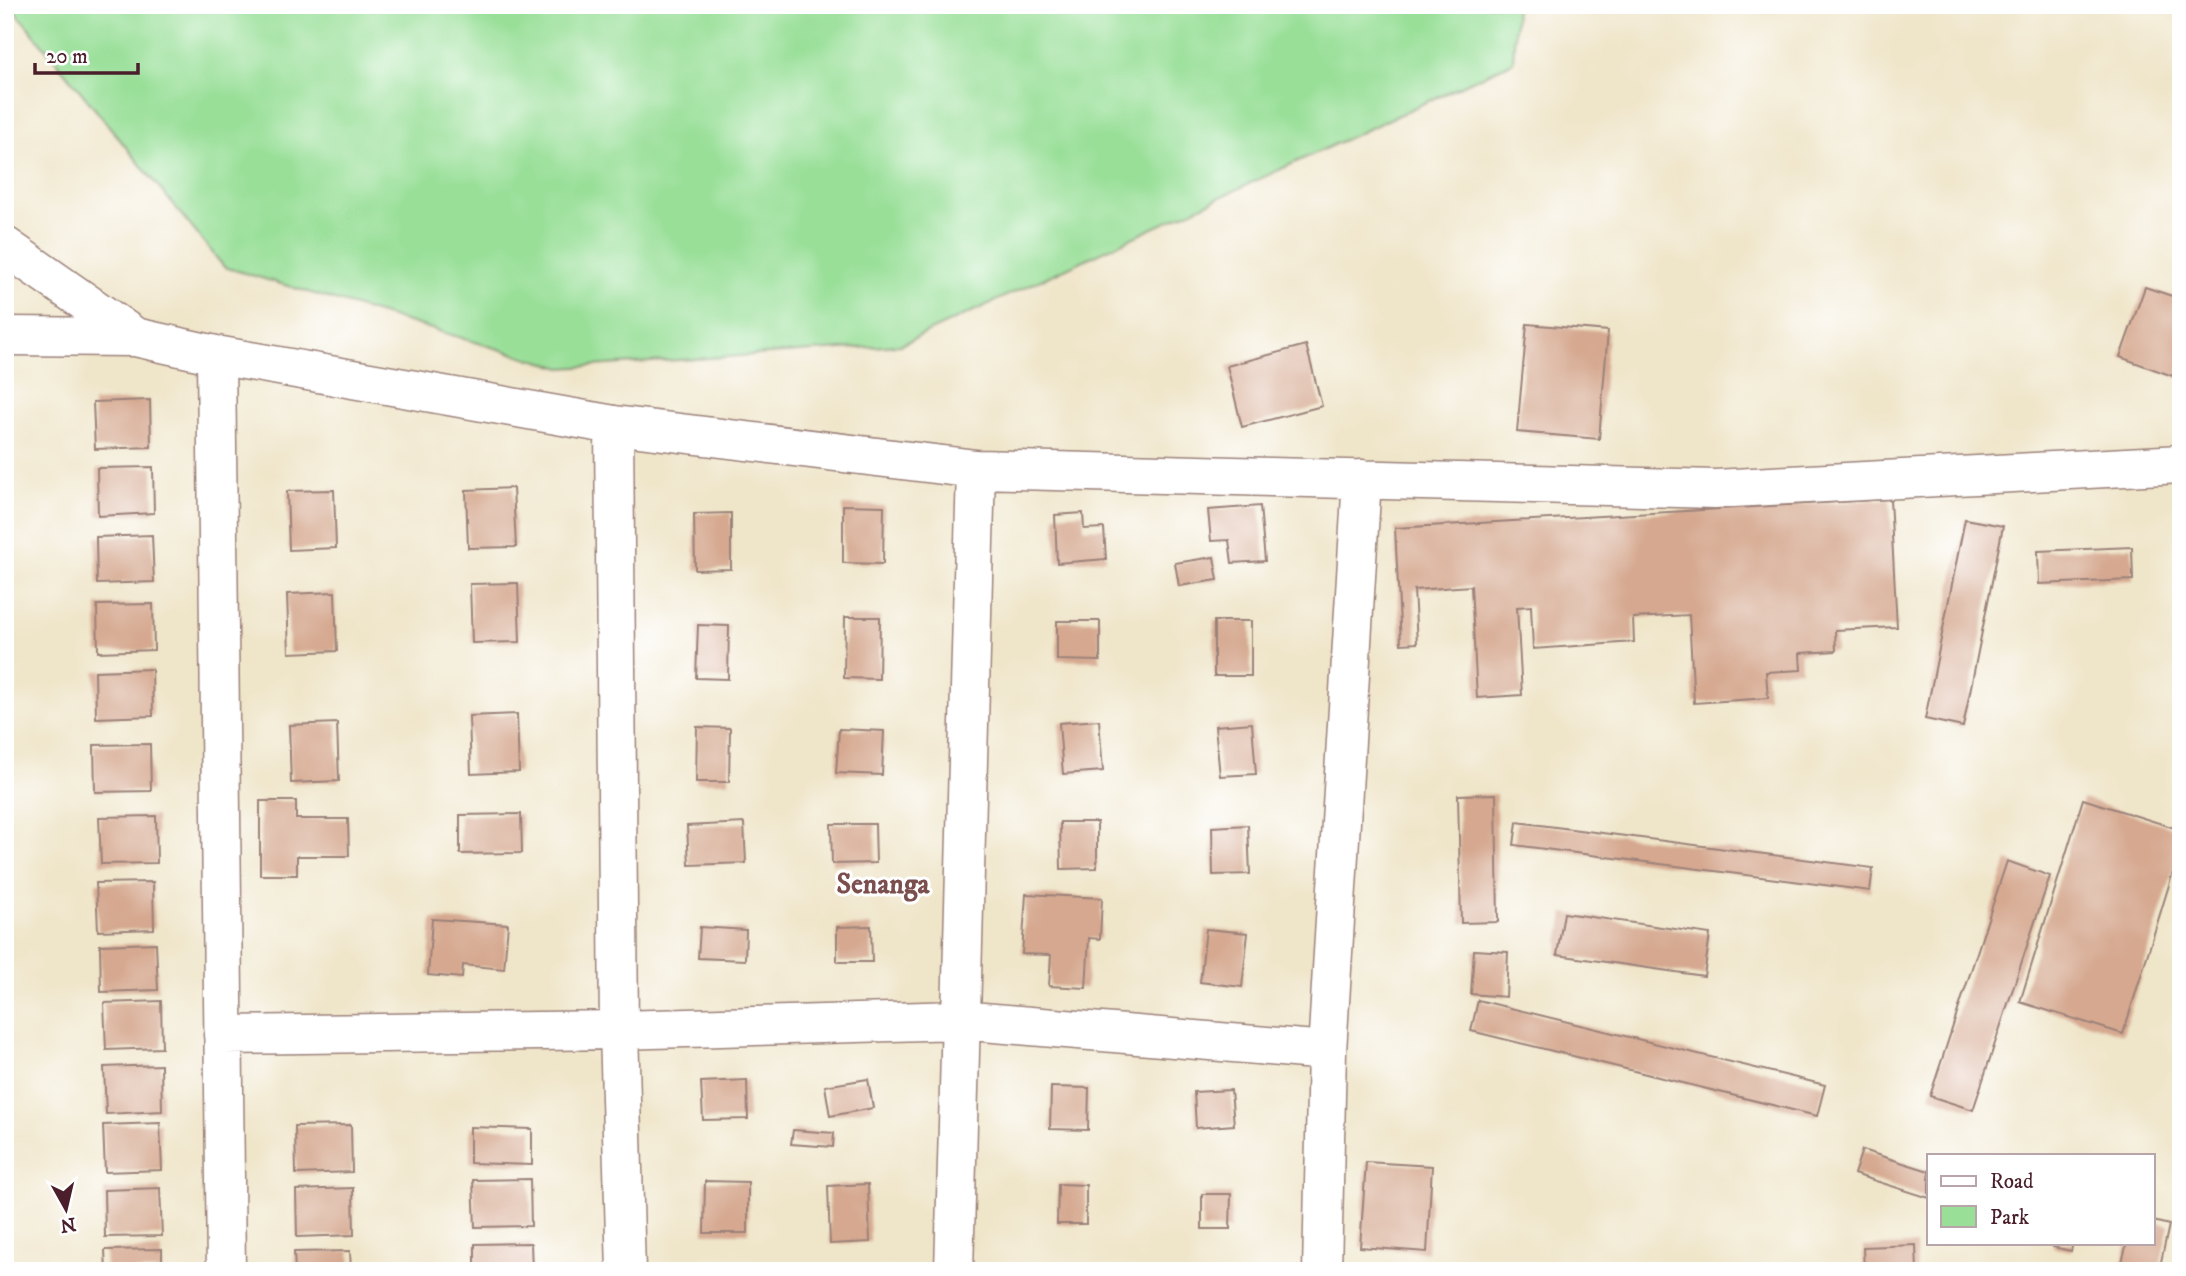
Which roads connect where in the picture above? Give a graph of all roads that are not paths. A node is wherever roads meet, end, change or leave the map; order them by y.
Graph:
1 (5, 246) edge
2 (5, 336) edge
3 (135, 337) junction
4 (216, 355) junction
5 (614, 425) junction
6 (2181, 464) edge
7 (976, 469) junction
8 (1362, 479) junction
9 (959, 1020) junction
10 (619, 1031) junction
11 (223, 1035) junction
12 (1327, 1051) junction
13 (226, 1271) edge
14 (626, 1271) edge
15 (954, 1271) edge
16 (1322, 1271) edge

1 - 3 street
2 - 3 street
3 - 4 street
4 - 5 street
4 - 11 street
5 - 7 street
5 - 10 street
6 - 8 street
7 - 8 street
7 - 9 street
8 - 12 street
9 - 10 street
9 - 12 street
9 - 15 street
10 - 11 street
10 - 14 street
11 - 13 street
12 - 16 street

